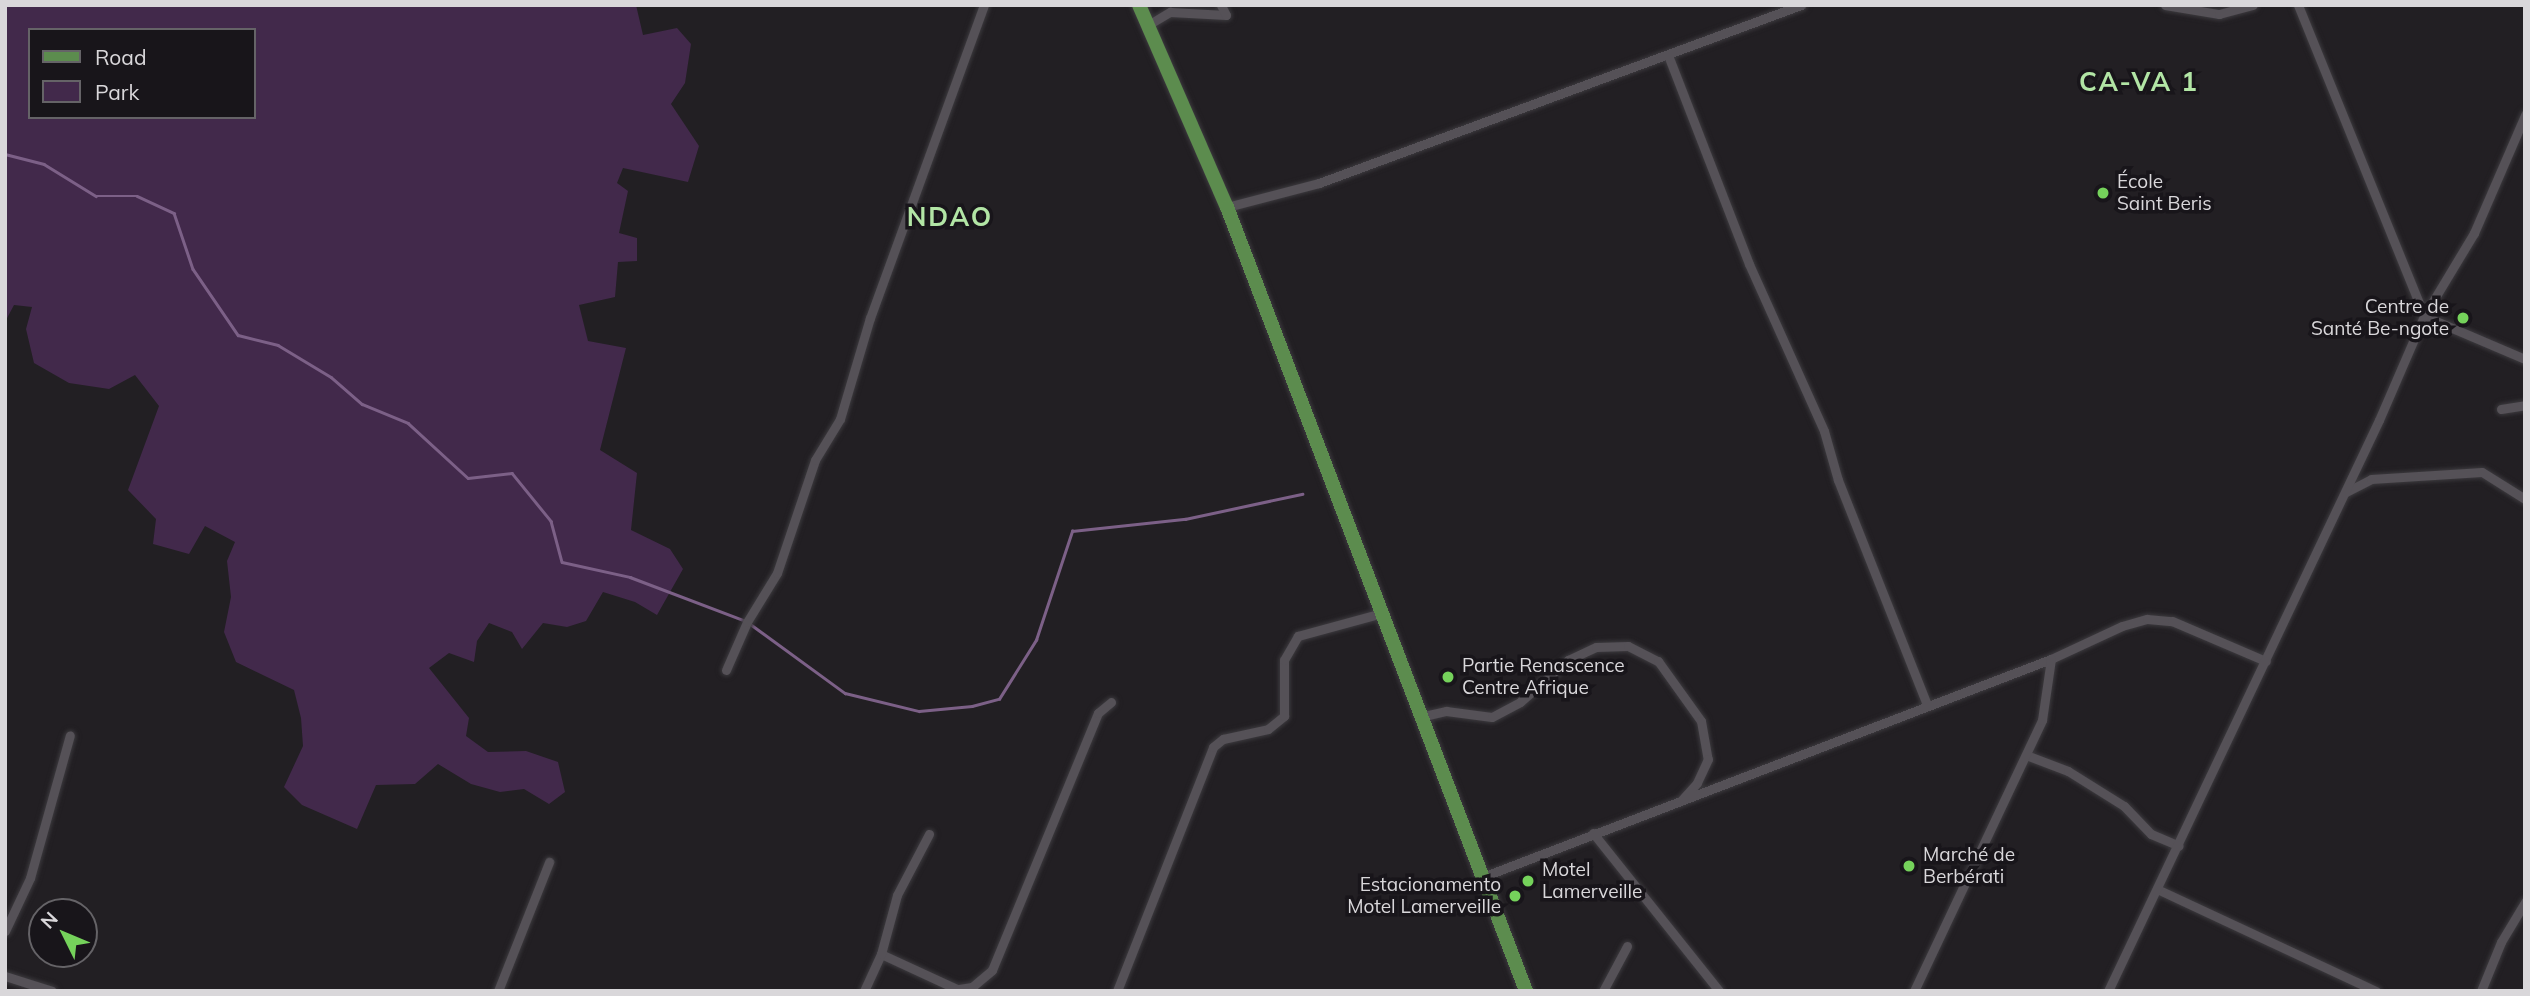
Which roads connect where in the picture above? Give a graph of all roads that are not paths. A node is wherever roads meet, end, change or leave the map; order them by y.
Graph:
1 (984, 5) edge
2 (1139, 5) edge
3 (1221, 5) edge
4 (1801, 5) edge
5 (2165, 5) edge
6 (2253, 5) edge
7 (2298, 5) edge
8 (1148, 25) junction
9 (1668, 55) junction
10 (2525, 115) edge
11 (1227, 207) junction
12 (2424, 316) junction
13 (2525, 359) edge
14 (2525, 405) edge
15 (2501, 409) dead end
16 (2346, 492) junction
17 (2525, 499) edge
18 (1382, 612) junction
19 (2051, 659) junction
20 (2266, 661) junction
21 (726, 670) dead end
22 (1111, 702) dead end
23 (1927, 705) junction
24 (1424, 716) junction
25 (70, 735) dead end
26 (2026, 755) junction
27 (1680, 802) junction
28 (1593, 833) junction
29 (929, 834) dead end
30 (2179, 846) junction
31 (549, 862) dead end
32 (1485, 876) junction
33 (2157, 889) junction
34 (2525, 902) edge
35 (5, 931) edge
36 (1627, 946) dead end
37 (881, 954) junction
38 (5, 976) edge
39 (960, 990) edge
40 (52, 991) edge
41 (498, 991) edge
42 (864, 991) edge
43 (1117, 991) edge
44 (1527, 991) edge
45 (1603, 991) edge
46 (1719, 991) edge
47 (1914, 991) edge
48 (2108, 991) edge
49 (2376, 991) edge
50 (2481, 991) edge

1 - 21 street
2 - 8 main road
3 - 8 street
4 - 9 street
5 - 6 street
7 - 12 street
8 - 11 main road
9 - 11 street
9 - 23 street
10 - 12 street
11 - 18 main road
12 - 13 street
12 - 16 street
14 - 15 street
16 - 17 street
16 - 20 street
18 - 24 main road
18 - 43 street
19 - 20 street
19 - 23 street
19 - 26 street
20 - 30 street
22 - 39 street
23 - 27 street
24 - 27 street
24 - 32 main road
25 - 35 street
26 - 30 street
26 - 47 street
27 - 28 street
28 - 32 street
28 - 46 street
29 - 37 street
30 - 33 street
31 - 41 street
32 - 44 main road
33 - 48 street
33 - 49 street
34 - 50 street
36 - 45 street
37 - 39 street
37 - 42 street
38 - 40 street

